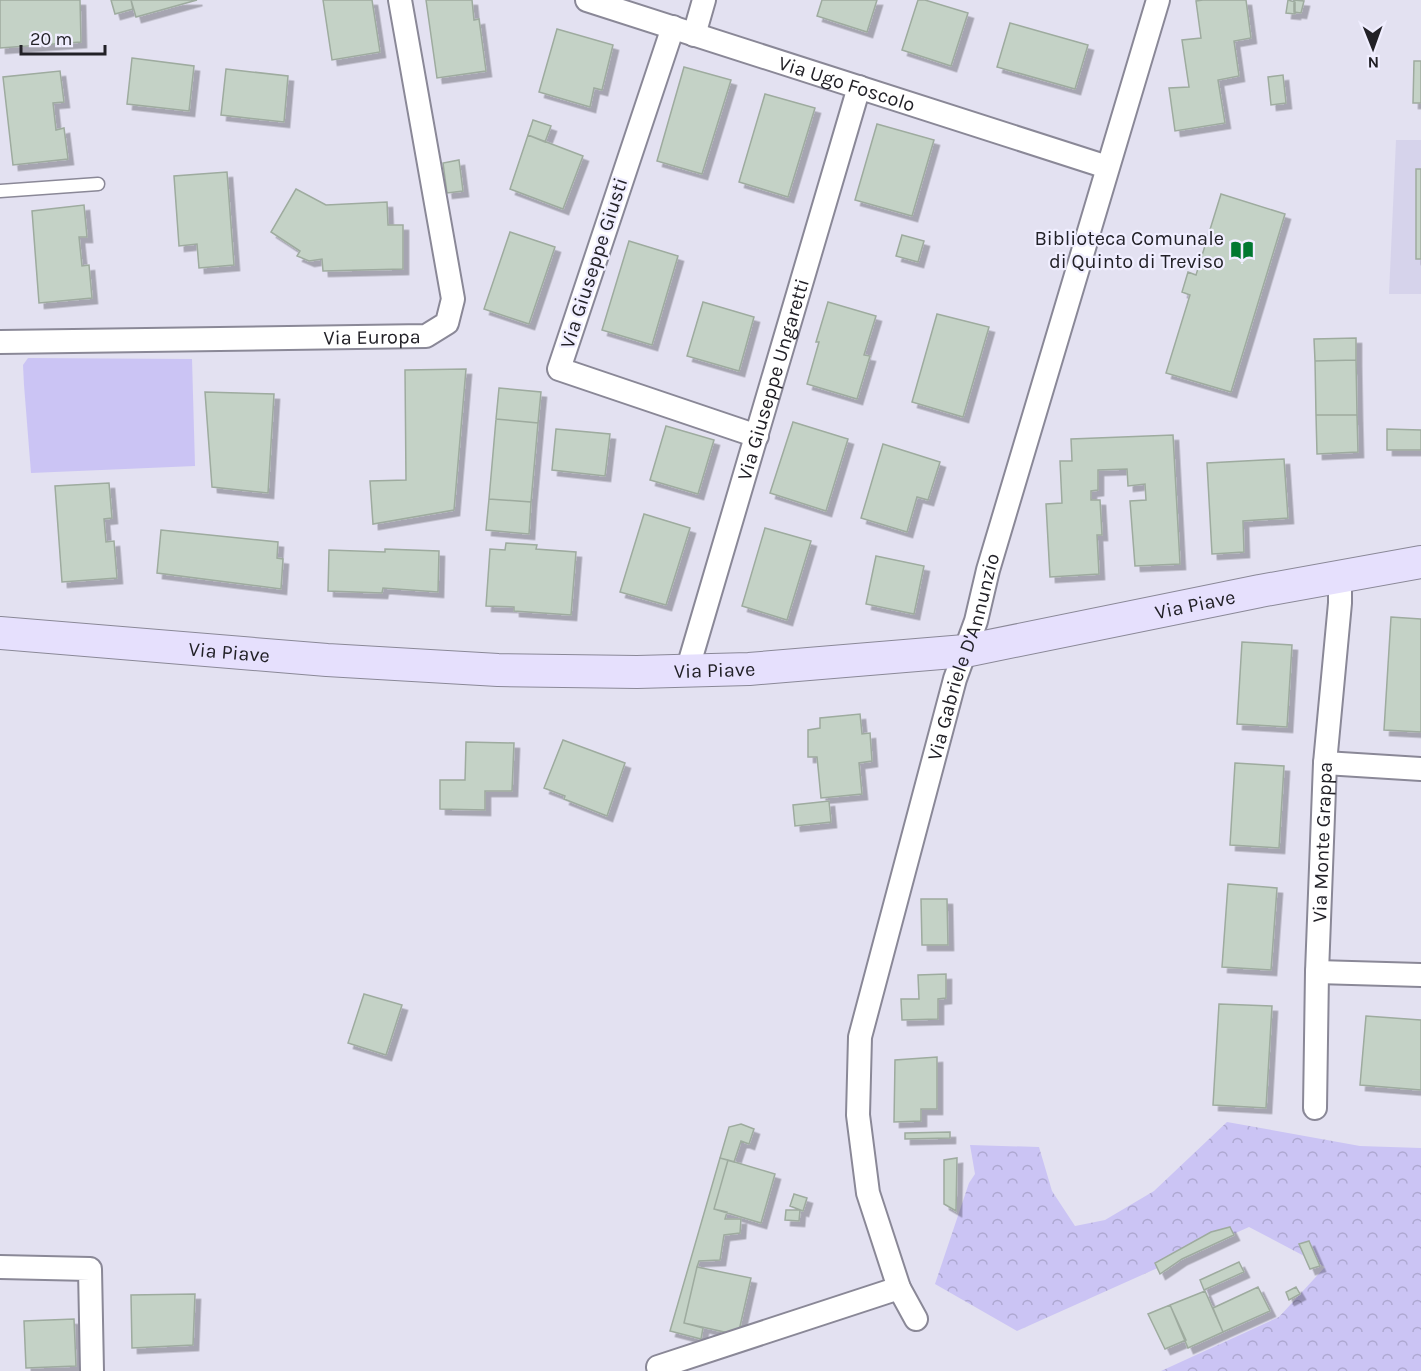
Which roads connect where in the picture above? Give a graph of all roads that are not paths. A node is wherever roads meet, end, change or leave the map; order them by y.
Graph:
1 (400, 0) edge
2 (589, 0) edge
3 (704, 0) edge
4 (1158, 0) edge
5 (673, 27) junction
6 (694, 34) junction
7 (859, 87) junction
8 (1107, 167) junction
9 (98, 184) dead end
10 (0, 191) edge
11 (0, 342) edge
12 (757, 436) junction
13 (1421, 562) edge
14 (1340, 577) junction
15 (0, 633) edge
16 (965, 651) junction
17 (687, 671) junction
18 (1325, 763) junction
19 (1421, 769) edge
20 (1317, 972) junction
21 (1421, 975) edge
22 (1315, 1108) dead end
23 (0, 1267) edge
24 (899, 1288) junction
25 (916, 1319) dead end
26 (658, 1367) dead end
27 (92, 1371) edge

1 - 11 street, Via Europa
2 - 5 street, Via Ugo Foscolo
3 - 6 street
4 - 8 street, Via Gabriele D'Annunzio
5 - 6 street, Via Ugo Foscolo
5 - 12 street, Via Giuseppe Giusti
6 - 7 street, Via Ugo Foscolo
7 - 8 street, Via Ugo Foscolo
7 - 12 street, Via Giuseppe Ungaretti
8 - 16 street, Via Gabriele D'Annunzio
9 - 10 lane
12 - 17 street, Via Giuseppe Ungaretti
13 - 14 main road, Via Piave
14 - 16 main road, Via Piave
14 - 18 street, Via Monte Grappa
15 - 17 main road, Via Piave
16 - 17 main road, Via Piave
16 - 24 street, Via Gabriele D'Annunzio
18 - 19 street
18 - 20 street, Via Monte Grappa
20 - 21 street
20 - 22 street, Via Monte Grappa
23 - 27 street
24 - 25 street, Via Gabriele D'Annunzio
24 - 26 street

